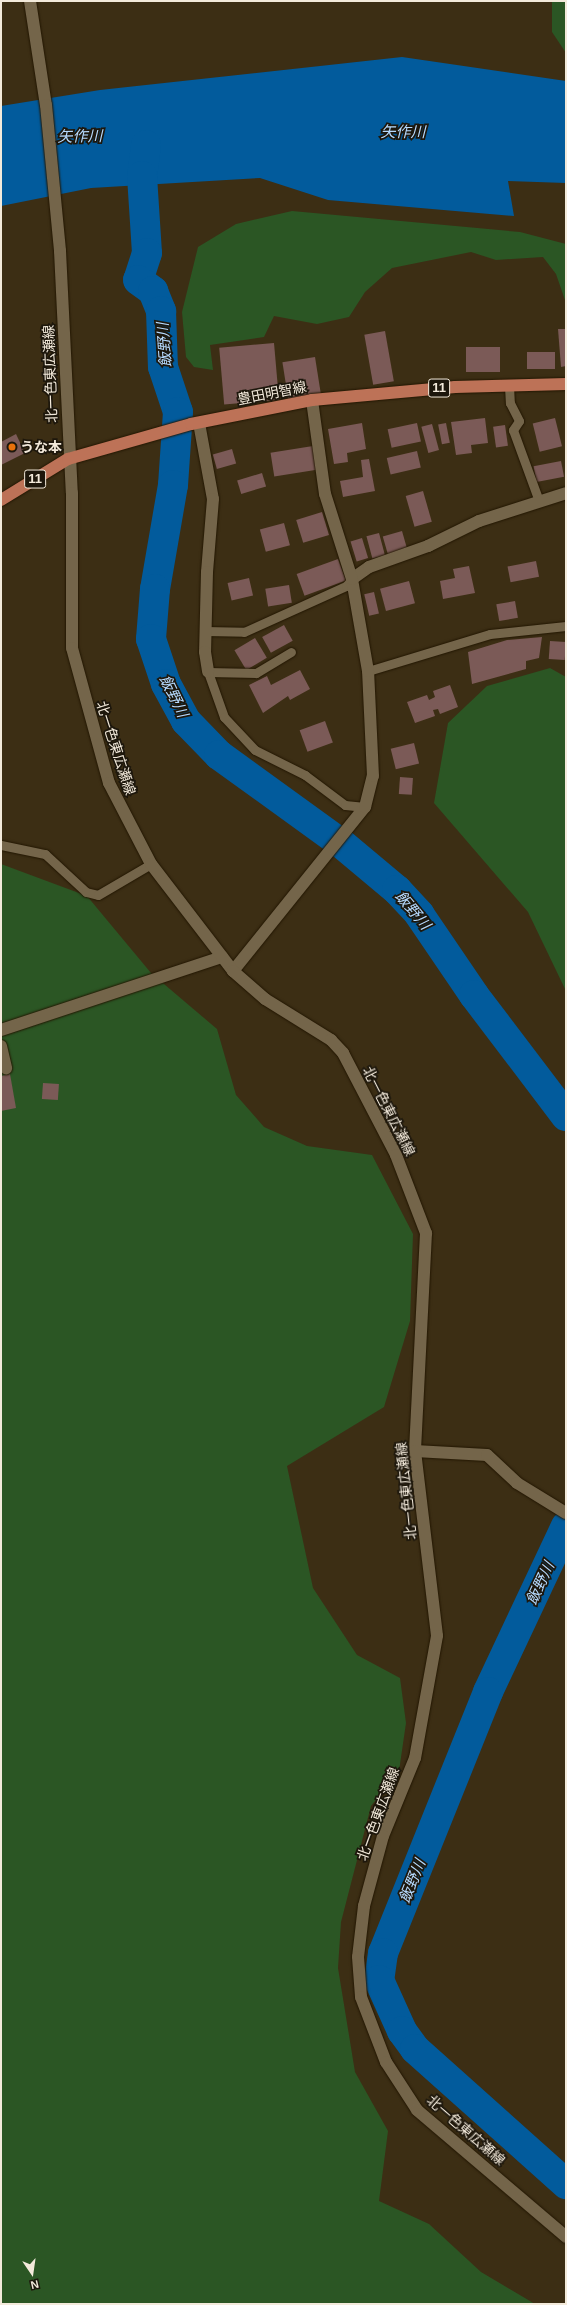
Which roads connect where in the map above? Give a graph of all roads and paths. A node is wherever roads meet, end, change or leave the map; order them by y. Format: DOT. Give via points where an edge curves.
graph roads {
  1 [pos="30,1"];
  2 [pos="566,384"];
  3 [pos="510,386"];
  4 [pos="312,400"];
  5 [pos="195,424"];
  6 [pos="68,459"];
  7 [pos="566,493"];
  8 [pos="1,500"];
  9 [pos="539,500"];
  10 [pos="352,579"];
  11 [pos="566,626"];
  12 [pos="205,631"];
  13 [pos="291,652"];
  14 [pos="368,671"];
  15 [pos="208,672"];
  16 [pos="365,807"];
  17 [pos="1,845"];
  18 [pos="151,864"];
  19 [pos="222,957"];
  20 [pos="232,971"];
  21 [pos="1,1030"];
  22 [pos="1,1046"];
  23 [pos="6,1068"];
  24 [pos="415,1451"];
  25 [pos="566,1513"];
  26 [pos="566,2237"];
  1 -- 6 [label="main road, 北一色東広瀬線" via="37,41 60,251"];
  2 -- 3 [label="main road, 豊田明智線 / 11"];
  3 -- 4 [label="main road, 豊田明智線 / 11" via="455,387"];
  3 -- 9 [label="lane" via="510,403 519,421 513,430"];
  4 -- 5 [label="main road, 豊田明智線 / 11"];
  4 -- 10 [label="main road" via="325,494"];
  5 -- 6 [label="main road, 豊田明智線 / 11"];
  5 -- 12 [label="main road" via="213,499"];
  6 -- 8 [label="main road, 豊田明智線 / 11"];
  6 -- 18 [label="main road, 北一色東広瀬線" via="72,494 72,648 109,783"];
  7 -- 9 [label="main road"];
  9 -- 10 [label="main road" via="479,521 428,546 369,567"];
  10 -- 12 [label="lane" via="340,589 244,632"];
  10 -- 14 [label="main road"];
  11 -- 14 [label="lane" via="490,634"];
  12 -- 15 [label="main road"];
  13 -- 15 [label="lane" via="256,673"];
  14 -- 16 [label="main road" via="374,764"];
  15 -- 16 [label="lane" via="224,717 246,742 305,775 345,805"];
  16 -- 20 [label="main road" via="320,866"];
  17 -- 18 [label="lane" via="45,854 86,892 98,895"];
  18 -- 19 [label="main road, 北一色東広瀬線"];
  19 -- 20 [label="main road, 北一色東広瀬線"];
  19 -- 21 [label="main road"];
  20 -- 24 [label="main road, 北一色東広瀬線" via="265,999 331,1040 343,1053 370,1102 418,1206 426,1233 427,1263"];
  22 -- 23 [label="main road"];
  24 -- 25 [label="main road" via="487,1455 517,1483"];
  24 -- 26 [label="main road, 北一色東広瀬線" via="437,1636 415,1758 383,1836 364,1906 358,1957 361,1997 386,2062 417,2110"];
}
